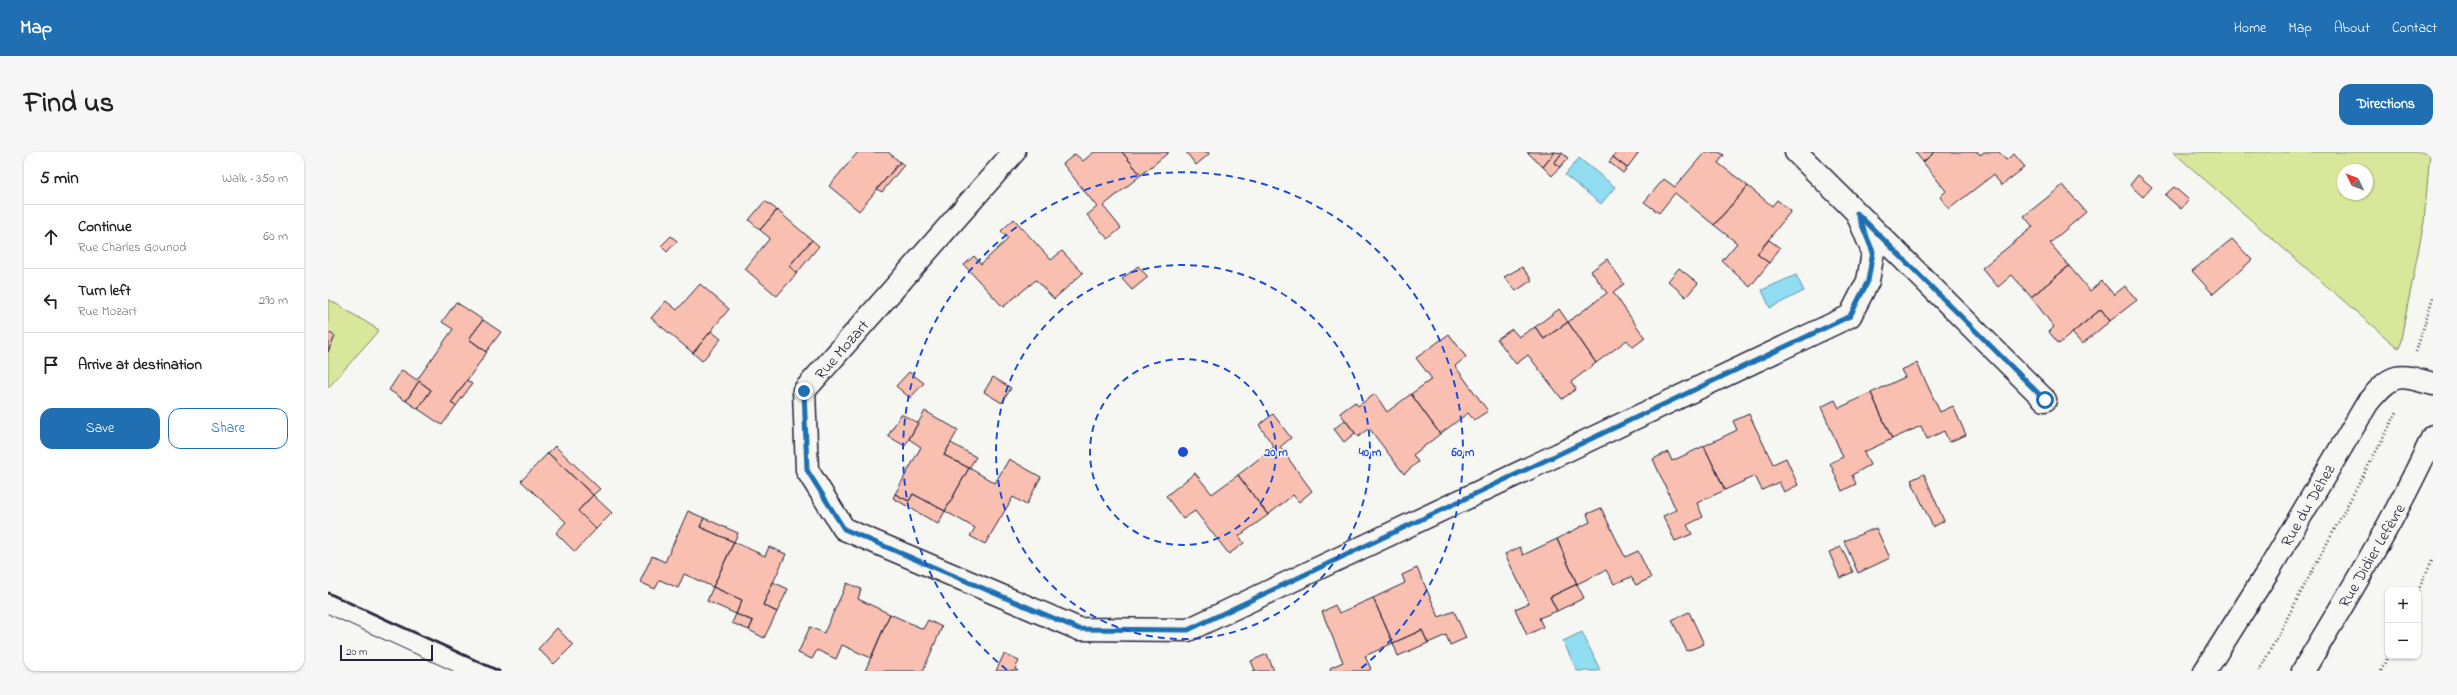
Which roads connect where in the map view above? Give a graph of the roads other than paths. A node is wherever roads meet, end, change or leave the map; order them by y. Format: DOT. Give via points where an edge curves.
graph roads {
  1 [pos="1014,152"];
  2 [pos="1796,152"];
  3 [pos="1857,213"];
  4 [pos="2433,384"];
  5 [pos="2045,400"];
  6 [pos="2433,436"];
  7 [pos="2205,671"];
  8 [pos="2303,671"];
  1 -- 3 [label="street, Rue Mozart" via="804,391 807,470 844,529 1079,629 1188,630 1850,316 1868,281 1873,252"];
  2 -- 3 [label="street"];
  3 -- 5 [label="street"];
  4 -- 7 [label="street, Rue du Déhez" via="2409,376 2386,381 2368,402 2270,568"];
  6 -- 8 [label="street, Rue Didier Lefèvre" via="2381,540"];
}
